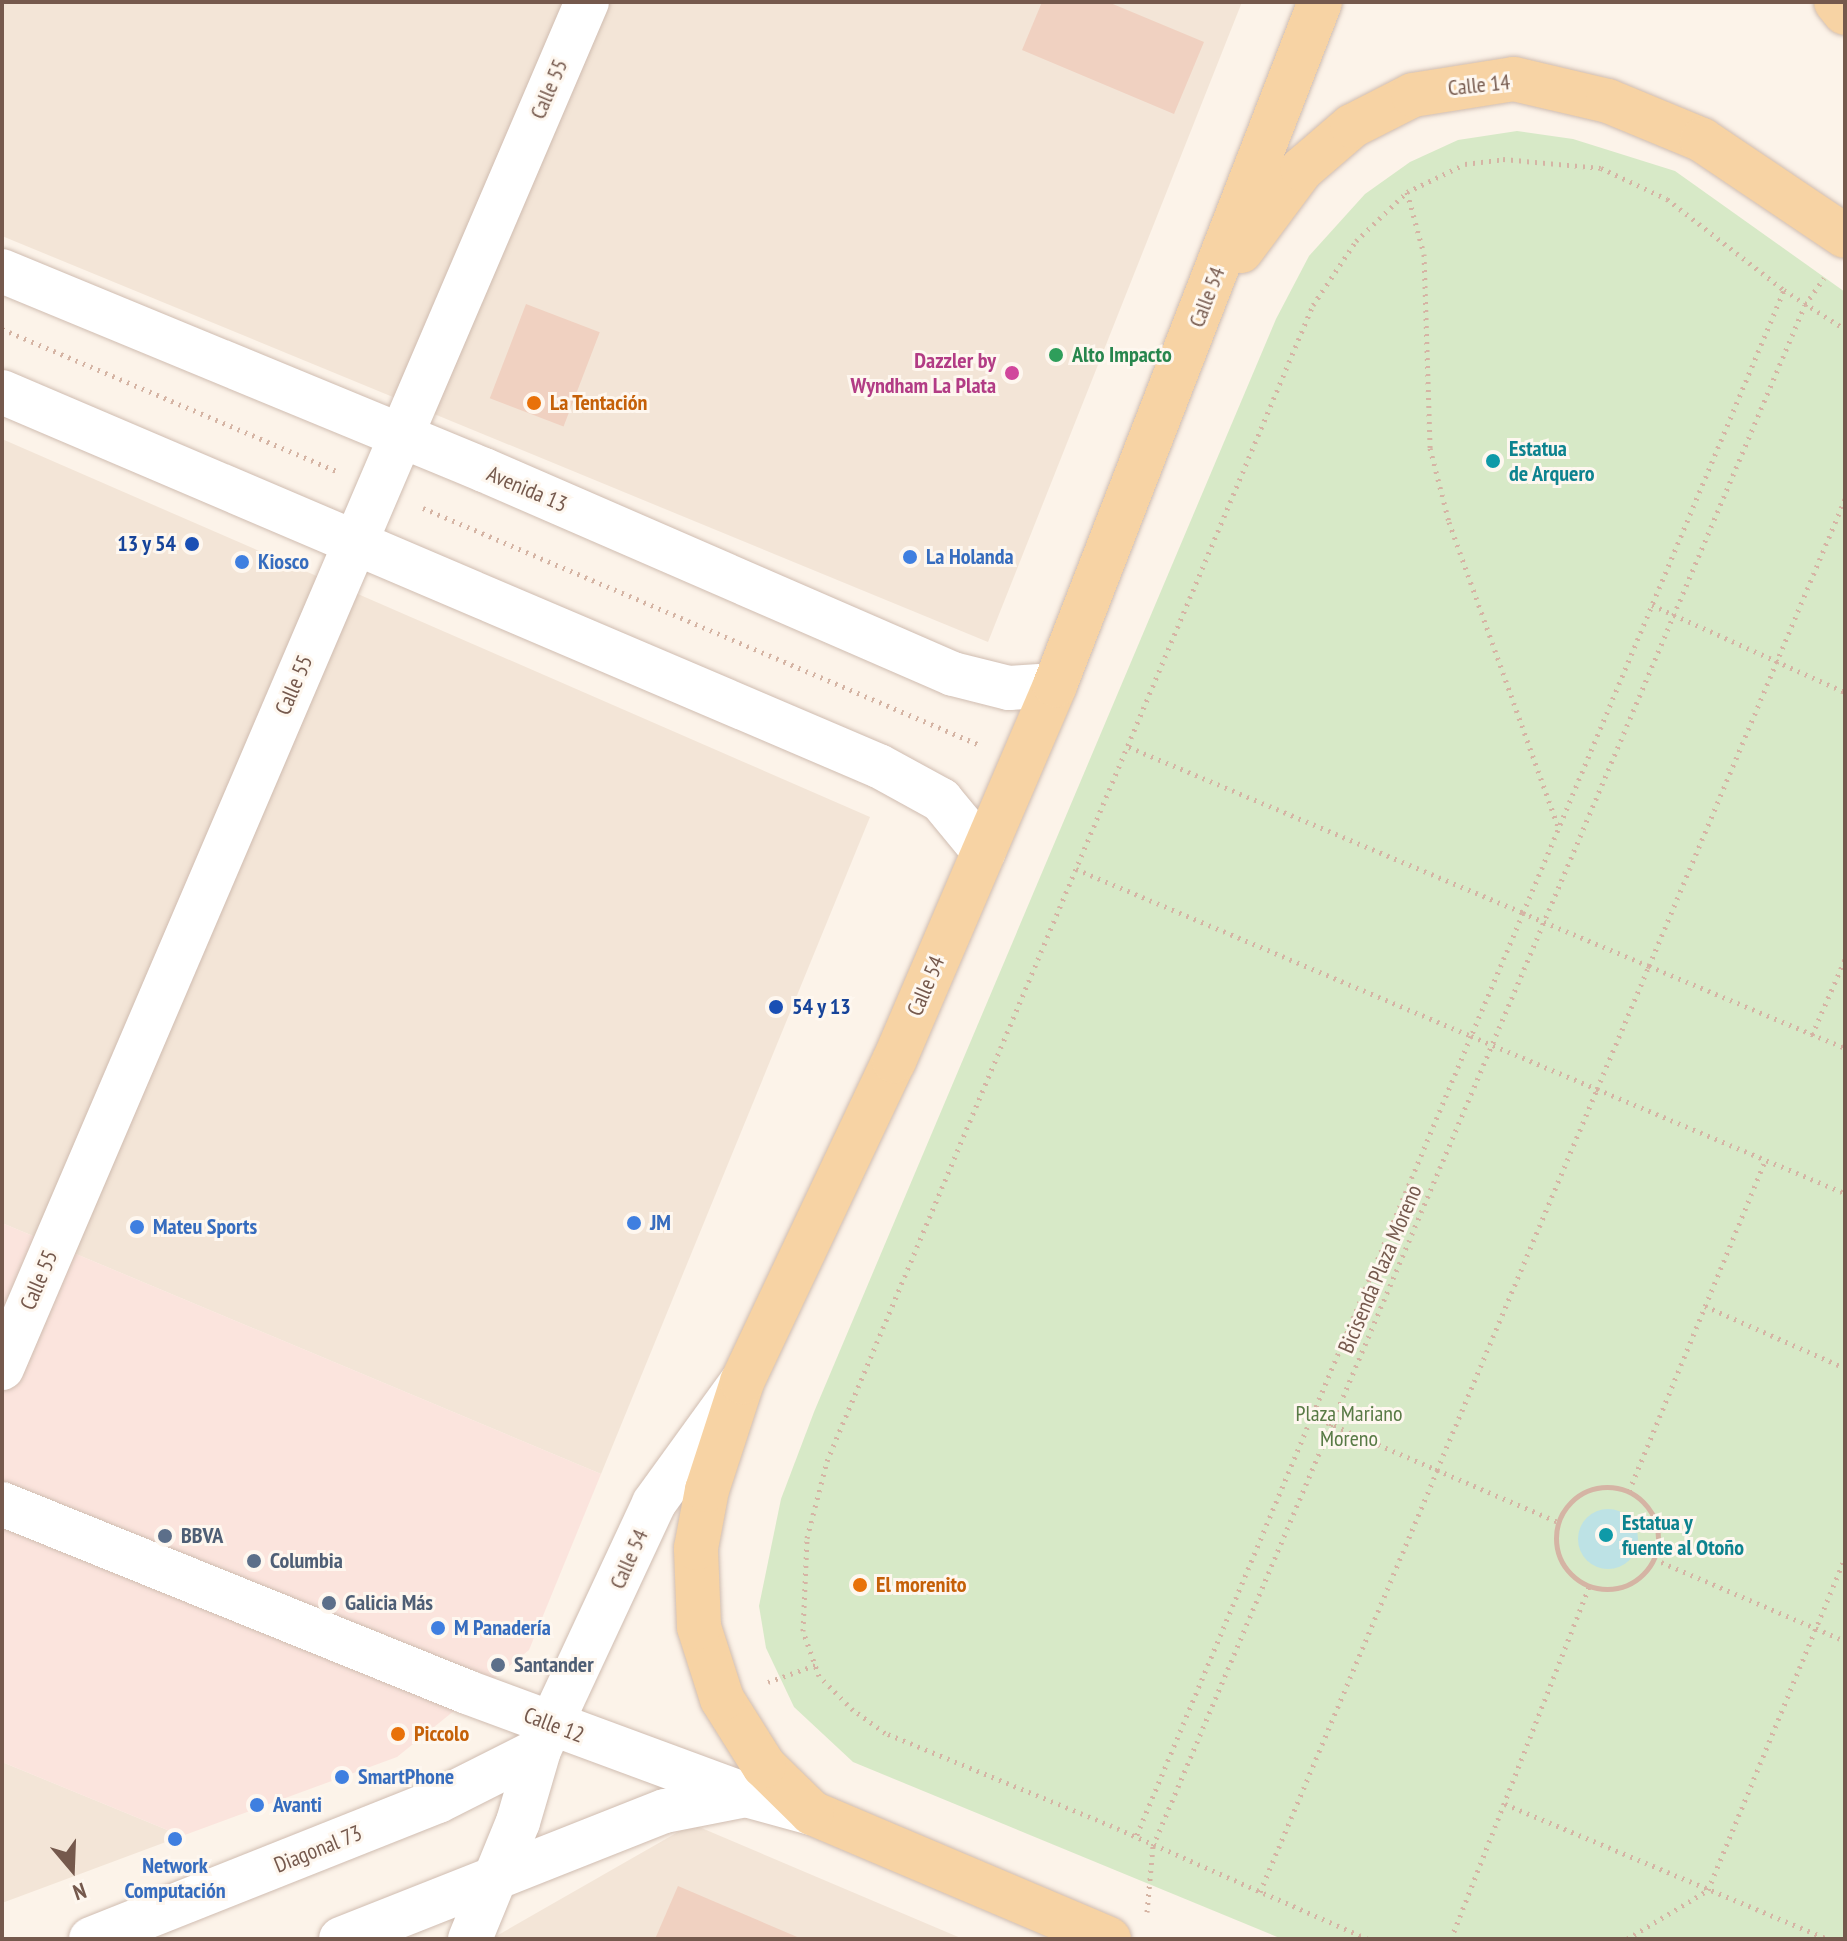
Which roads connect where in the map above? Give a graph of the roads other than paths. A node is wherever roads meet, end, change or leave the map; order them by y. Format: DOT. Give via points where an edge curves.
graph roads {
  1 [pos="587,2"];
  2 [pos="1320,2"];
  3 [pos="1836,2"];
  4 [pos="1845,13"];
  5 [pos="1845,236"];
  6 [pos="2,271"];
  7 [pos="1208,295"];
  8 [pos="2,392"];
  9 [pos="401,436"];
  10 [pos="355,543"];
  11 [pos="1055,685"];
  12 [pos="984,852"];
  13 [pos="2,1368"];
  14 [pos="742,1382"];
  15 [pos="2,1504"];
  16 [pos="547,1738"];
  17 [pos="746,1795"];
  18 [pos="812,1813"];
  19 [pos="495,1875"];
  20 [pos="1125,1933"];
  21 [pos="91,1939"];
  22 [pos="341,1939"];
  23 [pos="470,1939"];
  1 -- 9 [label="main road, Calle 55"];
  2 -- 7 [label="main road, Calle 54"];
  3 -- 4 [label="main road"];
  5 -- 7 [label="main road, Calle 14" via="1702,140 1608,101 1514,79 1413,95 1352,126 1302,169"];
  6 -- 9 [label="main road, Avenida 13"];
  7 -- 11 [label="main road, Calle 54"];
  8 -- 10 [label="main road"];
  9 -- 10 [label="main road, Calle 55"];
  9 -- 11 [label="main road, Avenida 13" via="953,674 1009,688"];
  10 -- 12 [label="main road" via="879,766 941,800"];
  10 -- 13 [label="main road, Calle 55"];
  11 -- 12 [label="main road, Calle 54"];
  12 -- 14 [label="main road, Calle 54" via="894,1061"];
  14 -- 16 [label="main road, Calle 54" via="654,1503"];
  14 -- 18 [label="main road" via="707,1490 696,1548 699,1627 709,1666 736,1727 764,1766"];
  15 -- 16 [label="main road, Calle 12"];
  16 -- 17 [label="main road, Calle 12"];
  16 -- 19 [label="main road, Calle 54"];
  16 -- 21 [label="main road, Diagonal 73" via="438,1801"];
  17 -- 18 [label="main road, Calle 12"];
  17 -- 19 [label="main road" via="665,1811"];
  18 -- 20 [label="main road, Calle 12"];
  19 -- 22 [label="main road"];
  19 -- 23 [label="main road, Calle 54"];
}
